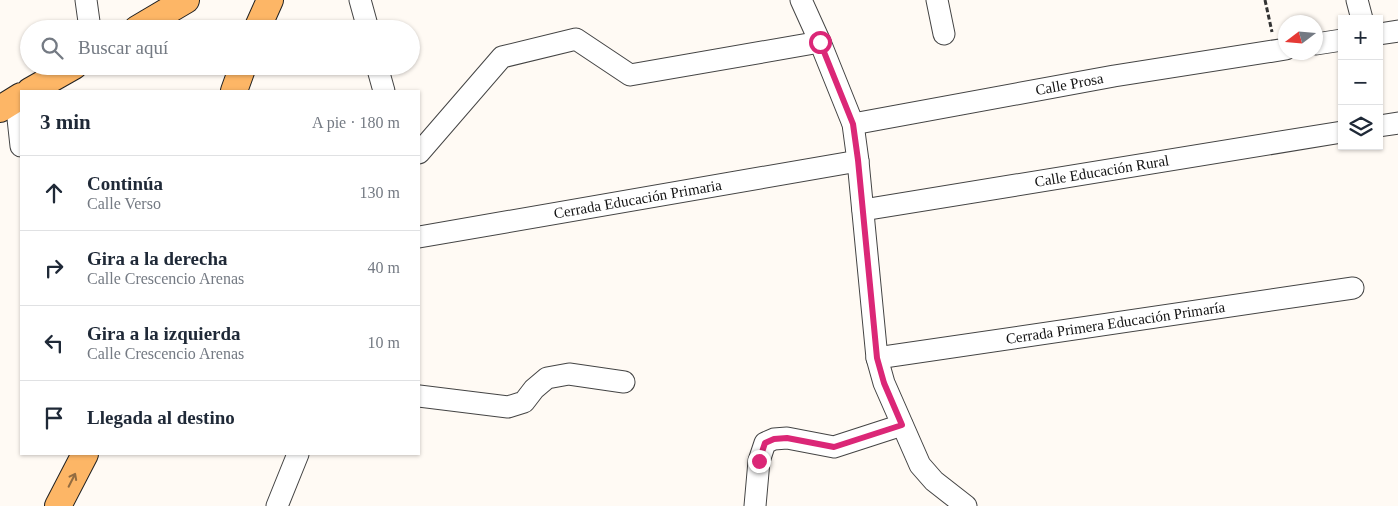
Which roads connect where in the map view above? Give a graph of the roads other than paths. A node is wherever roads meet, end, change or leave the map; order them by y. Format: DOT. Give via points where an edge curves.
graph roads {
  1 [pos="86,0"];
  2 [pos="186,0"];
  3 [pos="270,0"];
  4 [pos="360,0"];
  5 [pos="801,0"];
  6 [pos="937,0"];
  7 [pos="1358,0"];
  8 [pos="1361,15"];
  9 [pos="89,20"];
  10 [pos="152,20"];
  11 [pos="262,20"];
  12 [pos="366,20"];
  13 [pos="1398,31"];
  14 [pos="1383,33"];
  15 [pos="944,34"];
  16 [pos="1338,41"];
  17 [pos="820,42"];
  18 [pos="1323,43"];
  19 [pos="1278,49"];
  20 [pos="58,75"];
  21 [pos="240,75"];
  22 [pos="380,75"];
  23 [pos="33,90"];
  24 [pos="234,90"];
  25 [pos="384,90"];
  26 [pos="17,99"];
  27 [pos="1398,123"];
  28 [pos="853,124"];
  29 [pos="1383,125"];
  30 [pos="1338,133"];
  31 [pos="20,134"];
  32 [pos="420,152"];
  33 [pos="858,160"];
  34 [pos="863,210"];
  35 [pos="420,236"];
  36 [pos="1354,288"];
  37 [pos="877,358"];
  38 [pos="624,382"];
  39 [pos="420,396"];
  40 [pos="902,425"];
  41 [pos="84,455"];
  42 [pos="298,455"];
  43 [pos="58,506"];
  44 [pos="277,506"];
  45 [pos="755,506"];
  46 [pos="966,506"];
  1 -- 9 [label="street"];
  2 -- 10 [label="main road"];
  3 -- 11 [label="main road"];
  4 -- 12 [label="street"];
  5 -- 17 [label="street"];
  6 -- 15 [label="street"];
  7 -- 8 [label="street"];
  13 -- 14 [label="street"];
  16 -- 18 [label="street"];
  17 -- 28 [label="street"];
  17 -- 32 [label="street" via="630,75 576,39 502,57"];
  19 -- 28 [label="street, Calle Prosa"];
  20 -- 23 [label="main road"];
  21 -- 24 [label="main road"];
  22 -- 25 [label="street"];
  26 -- 31 [label="street"];
  27 -- 29 [label="street"];
  28 -- 33 [label="street"];
  30 -- 34 [label="street, Calle Educación Rural"];
  33 -- 34 [label="street"];
  33 -- 35 [label="street, Cerrada Educación Primaria"];
  34 -- 37 [label="street"];
  36 -- 37 [label="street, Cerrada Primera Educación Primaría"];
  37 -- 40 [label="street"];
  38 -- 39 [label="street" via="568,374 547,378 524,402 508,407"];
  40 -- 45 [label="street" via="834,447 787,438 765,443 759,461"];
  40 -- 46 [label="street" via="920,465 934,481"];
  43 -- 41 [label="main road, one-way"];
  42 -- 44 [label="street"];
}
